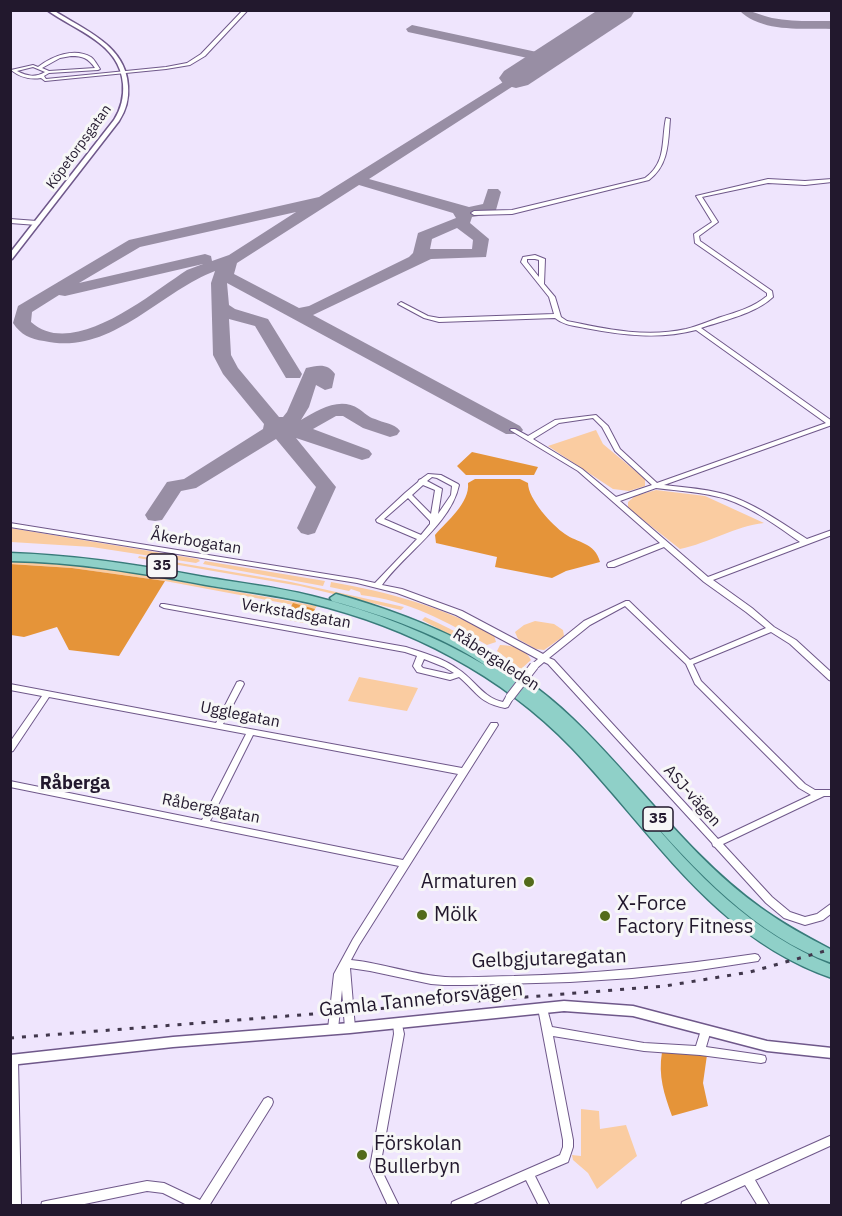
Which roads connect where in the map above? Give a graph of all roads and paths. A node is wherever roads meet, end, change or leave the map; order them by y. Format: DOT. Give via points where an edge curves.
graph roads {
  1 [pos="49,10"];
  2 [pos="246,10"];
  3 [pos="40,67"];
  4 [pos="124,71"];
  5 [pos="48,72"];
  6 [pos="44,78"];
  7 [pos="668,119"];
  8 [pos="831,180"];
  9 [pos="474,213"];
  10 [pos="10,220"];
  11 [pos="37,223"];
  12 [pos="10,258"];
  13 [pos="542,283"];
  14 [pos="401,304"];
  15 [pos="556,316"];
  16 [pos="696,327"];
  17 [pos="831,423"];
  18 [pos="513,430"];
  19 [pos="528,439"];
  20 [pos="421,482"];
  21 [pos="657,486"];
  22 [pos="407,494"];
  23 [pos="615,500"];
  24 [pos="433,523"];
  25 [pos="10,525"];
  26 [pos="831,532"];
  27 [pos="422,538"];
  28 [pos="806,542"];
  29 [pos="664,544"];
  30 [pos="10,551"];
  31 [pos="10,557"];
  32 [pos="611,565"];
  33 [pos="707,580"];
  34 [pos="377,585"];
  35 [pos="164,606"];
  36 [pos="771,629"];
  37 [pos="422,655"];
  38 [pos="544,658"];
  39 [pos="689,663"];
  40 [pos="460,674"];
  41 [pos="831,678"];
  42 [pos="240,684"];
  43 [pos="10,687"];
  44 [pos="47,694"];
  45 [pos="495,725"];
  46 [pos="218,726"];
  47 [pos="251,732"];
  48 [pos="10,749"];
  49 [pos="465,772"];
  50 [pos="10,784"];
  51 [pos="831,793"];
  52 [pos="820,795"];
  53 [pos="204,823"];
  54 [pos="716,844"];
  55 [pos="406,864"];
  56 [pos="831,907"];
  57 [pos="831,957"];
  58 [pos="755,958"];
  59 [pos="345,964"];
  60 [pos="831,972"];
  61 [pos="543,1008"];
  62 [pos="398,1023"];
  63 [pos="350,1028"];
  64 [pos="333,1029"];
  65 [pos="706,1030"];
  66 [pos="547,1031"];
  67 [pos="700,1051"];
  68 [pos="831,1053"];
  69 [pos="761,1059"];
  70 [pos="12,1060"];
  71 [pos="268,1102"];
  72 [pos="831,1140"];
  73 [pos="529,1174"];
  74 [pos="747,1178"];
  75 [pos="16,1206"];
  76 [pos="46,1206"];
  77 [pos="202,1206"];
  78 [pos="394,1206"];
  79 [pos="456,1206"];
  80 [pos="545,1206"];
  81 [pos="686,1206"];
  82 [pos="765,1206"];
  1 -- 4 [label="street" via="103,43"];
  2 -- 4 [label="street" via="193,62 171,68"];
  3 -- 5 [label="street"];
  3 -- 5 [label="street" via="68,54 91,59 98,69"];
  3 -- 6 [label="street" via="14,70 23,77"];
  4 -- 6 [label="street"];
  4 -- 11 [label="street, Köpetorpsgatan" via="126,90 117,119"];
  5 -- 6 [label="street"];
  7 -- 9 [label="street" via="662,165 647,178 512,212"];
  8 -- 16 [label="street" via="768,181 699,196 715,222 696,235 697,242 765,286 771,295 763,303"];
  10 -- 11 [label="street"];
  11 -- 12 [label="street, Köpetorpsgatan"];
  13 -- 13 [label="street" via="524,262 525,258 542,259"];
  13 -- 15 [label="street" via="555,303"];
  14 -- 15 [label="street" via="439,320"];
  15 -- 16 [label="street" via="565,322 635,335"];
  16 -- 17 [label="street"];
  17 -- 21 [label="street"];
  18 -- 19 [label="street"];
  19 -- 21 [label="street" via="557,421 594,417 605,426 617,450"];
  19 -- 23 [label="street" via="580,470"];
  20 -- 22 [label="street"];
  20 -- 24 [label="street" via="439,489"];
  20 -- 24 [label="street" via="434,474 456,485 454,496"];
  21 -- 23 [label="street"];
  21 -- 28 [label="street" via="730,498"];
  22 -- 24 [label="street"];
  22 -- 27 [label="street" via="379,520"];
  23 -- 29 [label="street"];
  24 -- 27 [label="street"];
  25 -- 34 [label="street, Åkerbogatan"];
  26 -- 28 [label="street"];
  27 -- 34 [label="street"];
  28 -- 33 [label="street"];
  29 -- 32 [label="street"];
  29 -- 33 [label="street"];
  30 -- 57 [label="main road, Råbergaleden / 35" via="107,557 313,592 375,609 445,637 485,659 552,707 702,868 749,910 786,935"];
  31 -- 60 [label="main road, Råbergaleden / 35" via="103,564 309,599 370,616 438,643 502,681 555,723 691,874 739,919 778,946"];
  33 -- 36 [label="street"];
  34 -- 38 [label="street, Åkerbogatan" via="459,613"];
  35 -- 37 [label="street, Verkstadsgatan" via="377,643"];
  36 -- 39 [label="street"];
  36 -- 41 [label="street" via="793,642"];
  37 -- 40 [label="street, Verkstadsgatan"];
  37 -- 40 [label="street" via="417,666 420,670 450,677"];
  38 -- 39 [label="street" via="587,623 626,603"];
  38 -- 40 [label="street, Verkstadsgatan, bridge" via="505,705 486,700"];
  38 -- 54 [label="street, ASJ-vägen" via="558,668"];
  39 -- 52 [label="street" via="698,682 802,786"];
  42 -- 46 [label="street"];
  43 -- 44 [label="street, Ugglegatan"];
  44 -- 46 [label="street, Ugglegatan"];
  44 -- 48 [label="street"];
  45 -- 49 [label="street"];
  46 -- 47 [label="street, Ugglegatan"];
  47 -- 49 [label="street, Ugglegatan"];
  47 -- 53 [label="street"];
  49 -- 55 [label="street"];
  50 -- 53 [label="street, Råbergagatan"];
  51 -- 52 [label="street"];
  52 -- 54 [label="street"];
  53 -- 55 [label="street, Råbergagatan"];
  54 -- 56 [label="street, ASJ-vägen" via="759,892 787,915 813,920"];
  55 -- 59 [label="street"];
  58 -- 59 [label="street, Gelbgjutaregatan" via="683,969 546,980 444,981 382,967"];
  59 -- 63 [label="street"];
  59 -- 64 [label="street" via="336,984"];
  61 -- 62 [label="street, Gamla Tanneforsvägen"];
  61 -- 65 [label="street, Gamla Tanneforsvägen" via="621,1009"];
  61 -- 66 [label="street"];
  62 -- 63 [label="street, Gamla Tanneforsvägen"];
  62 -- 78 [label="street" via="375,1167"];
  63 -- 64 [label="street, Gamla Tanneforsvägen"];
  64 -- 70 [label="street, Gamla Tanneforsvägen"];
  65 -- 67 [label="street"];
  65 -- 68 [label="street, Gamla Tanneforsvägen" via="767,1046"];
  66 -- 67 [label="street" via="644,1047"];
  66 -- 73 [label="street" via="568,1147 564,1158"];
  67 -- 69 [label="street"];
  70 -- 75 [label="street"];
  71 -- 77 [label="street"];
  72 -- 74 [label="street"];
  73 -- 79 [label="street"];
  73 -- 80 [label="street"];
  74 -- 81 [label="street"];
  74 -- 82 [label="street"];
  76 -- 77 [label="street" via="147,1186 164,1188"];
}
